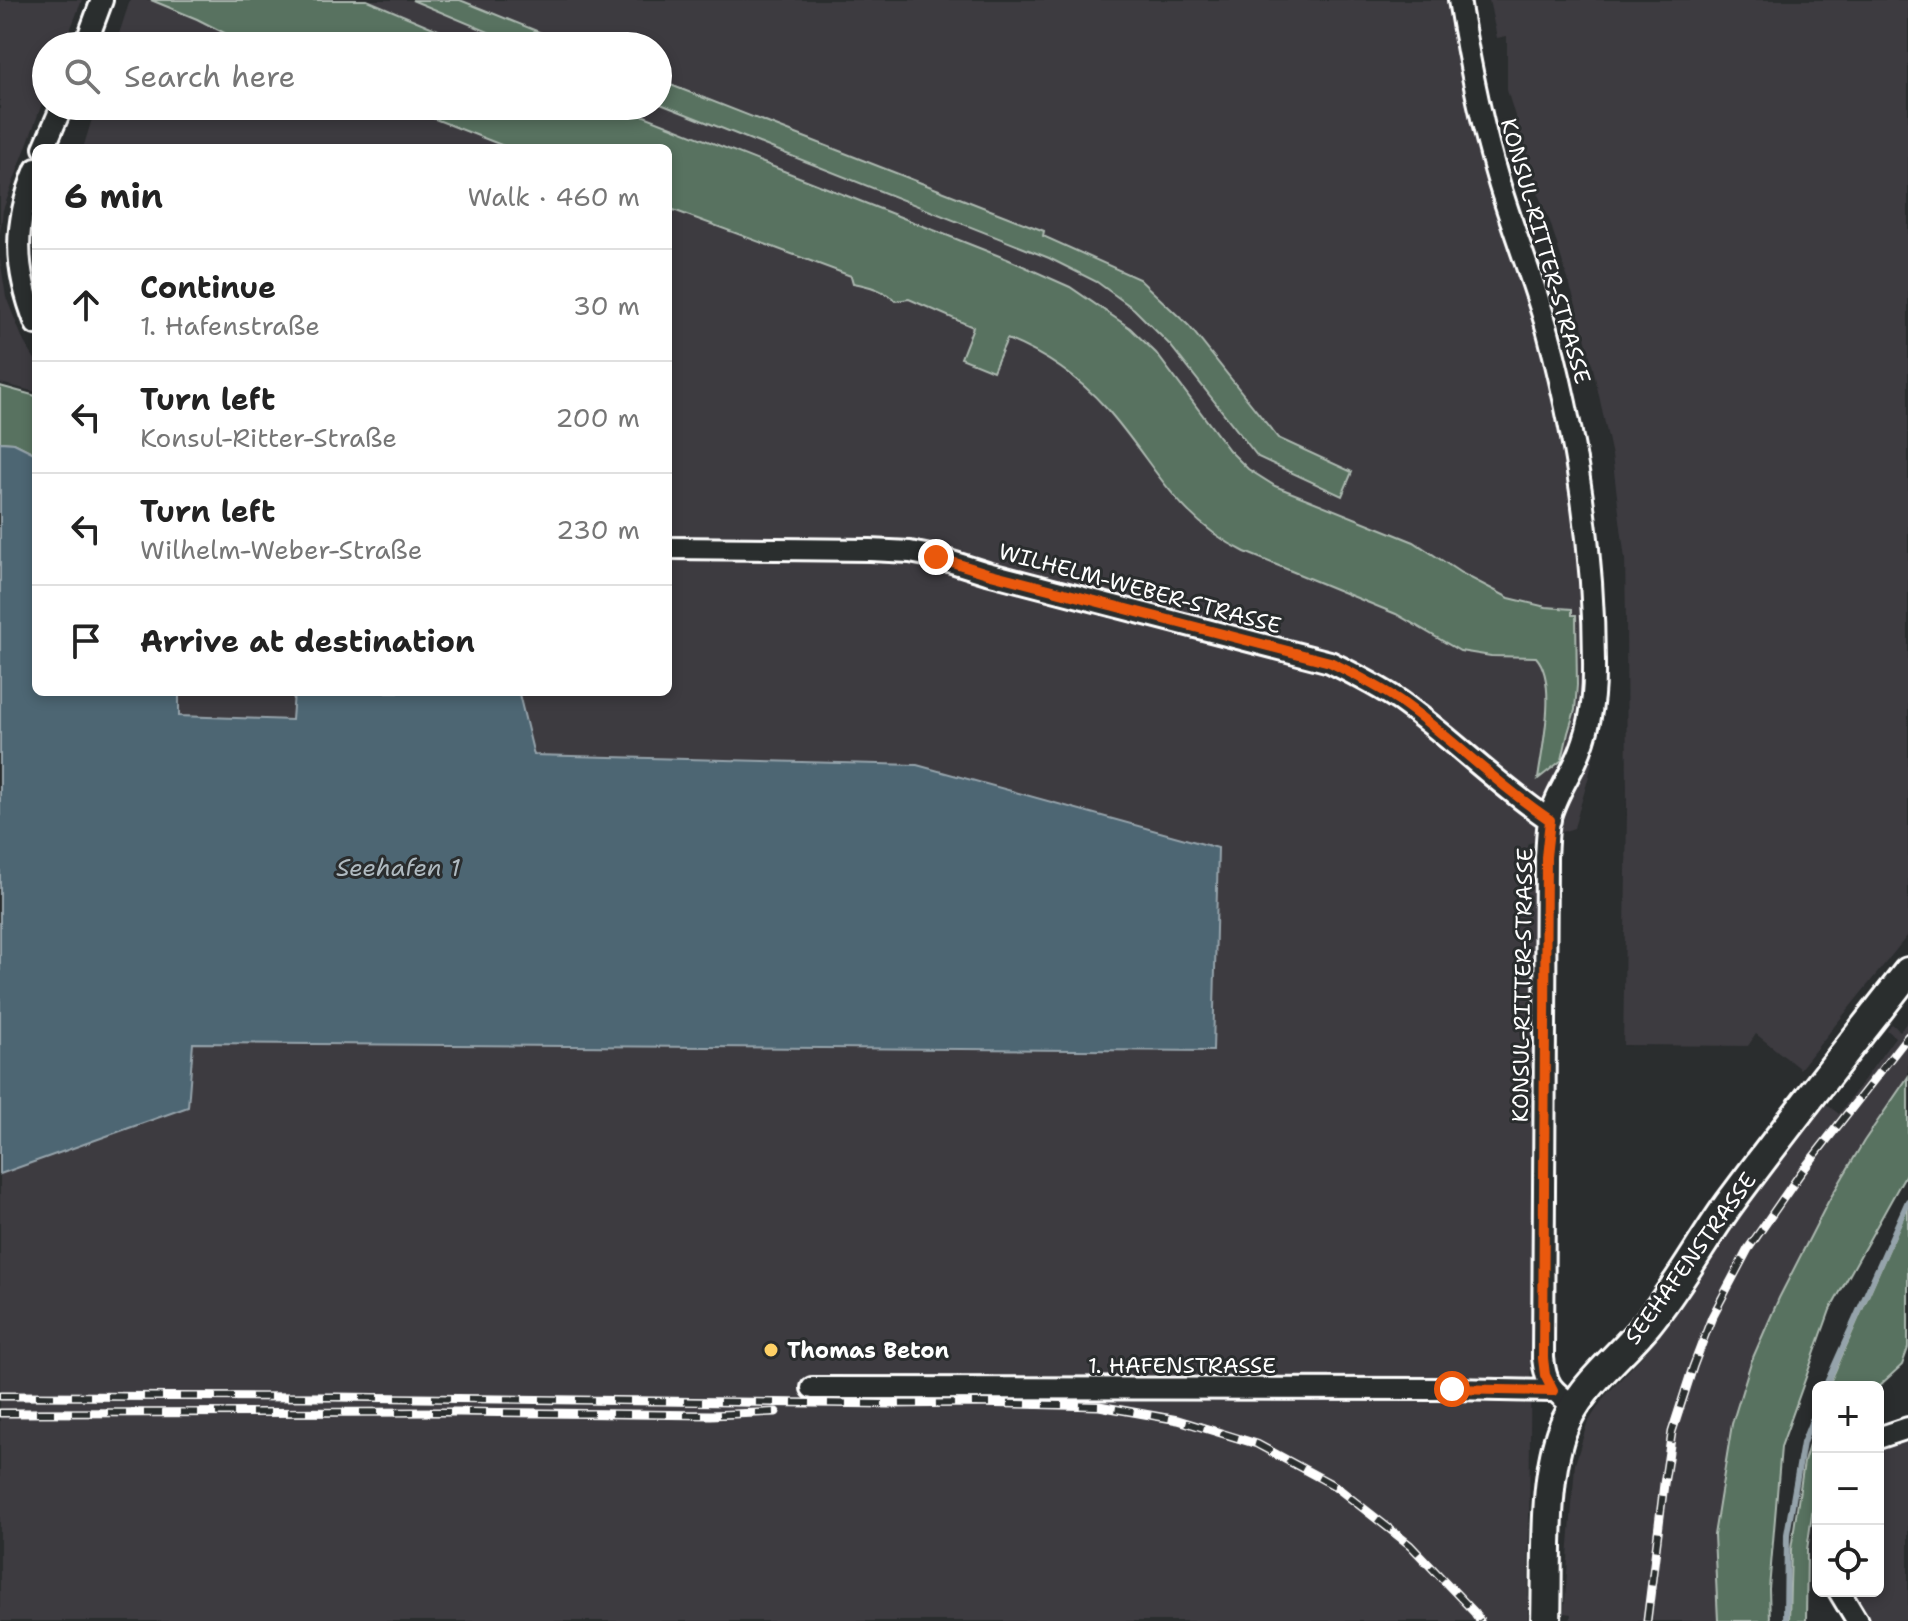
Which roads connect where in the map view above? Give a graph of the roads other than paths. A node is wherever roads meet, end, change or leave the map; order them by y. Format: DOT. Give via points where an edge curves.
graph roads {
  1 [pos="102,0"];
  2 [pos="1459,0"];
  3 [pos="90,32"];
  4 [pos="56,120"];
  5 [pos="46,144"];
  6 [pos="32,181"];
  7 [pos="32,311"];
  8 [pos="672,548"];
  9 [pos="1550,820"];
  10 [pos="1908,972"];
  11 [pos="812,1388"];
  12 [pos="1563,1398"];
  13 [pos="1908,1428"];
  14 [pos="1884,1436"];
  15 [pos="1843,1597"];
  16 [pos="1546,1621"];
  17 [pos="1857,1621"];
  1 -- 3 [label="street"];
  2 -- 9 [label="street, KONSUL-RITTER-STRASSE" via="1495,168 1562,391 1589,562 1592,710"];
  4 -- 5 [label="street"];
  6 -- 7 [label="street" via="18,241 20,272"];
  8 -- 9 [label="street, WILHELM-WEBER-STRASSE" via="910,552 1330,662 1401,702"];
  9 -- 12 [label="street, KONSUL-RITTER-STRASSE" via="1543,1358 1545,1375"];
  10 -- 12 [label="main road, SEEHAFENSTRASSE" via="1728,1206 1647,1324 1585,1389"];
  11 -- 12 [label="street, 1. HAFENSTRASSE" via="1452,1389"];
  12 -- 16 [label="main road, SEEHAFENSTRASSE" via="1552,1471"];
  13 -- 14 [label="street"];
  15 -- 17 [label="street"];
}
